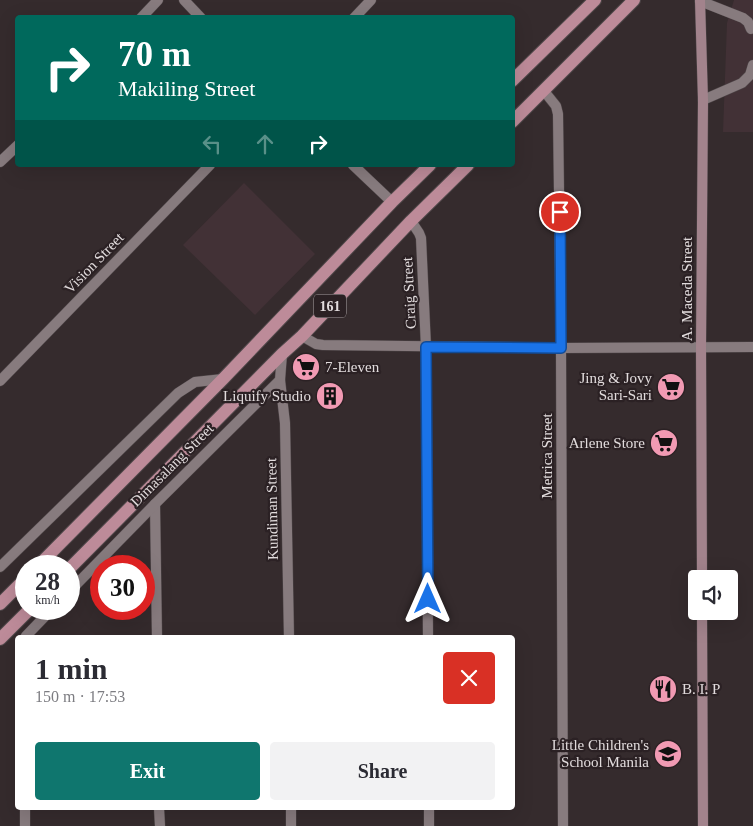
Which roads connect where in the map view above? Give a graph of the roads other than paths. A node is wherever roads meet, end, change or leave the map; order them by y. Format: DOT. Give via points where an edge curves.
graph roads {
  1 [pos="158,0"];
  2 [pos="184,0"];
  3 [pos="371,0"];
  4 [pos="595,0"];
  5 [pos="634,0"];
  6 [pos="700,0"];
  7 [pos="144,15"];
  8 [pos="198,15"];
  9 [pos="357,15"];
  10 [pos="751,29"];
  11 [pos="753,65"];
  12 [pos="515,78"];
  13 [pos="544,91"];
  14 [pos="703,100"];
  15 [pos="515,119"];
  16 [pos="15,147"];
  17 [pos="0,162"];
  18 [pos="208,167"];
  19 [pos="355,167"];
  20 [pos="428,167"];
  21 [pos="466,167"];
  22 [pos="392,202"];
  23 [pos="411,221"];
  24 [pos="302,336"];
  25 [pos="426,347"];
  26 [pos="701,347"];
  27 [pos="753,347"];
  28 [pos="561,348"];
  29 [pos="282,354"];
  30 [pos="223,379"];
  31 [pos="280,380"];
  32 [pos="0,381"];
  33 [pos="155,504"];
  34 [pos="49,555"];
  35 [pos="80,558"];
  36 [pos="0,567"];
  37 [pos="702,570"];
  38 [pos="80,581"];
  39 [pos="15,589"];
  40 [pos="0,604"];
  41 [pos="19,620"];
  42 [pos="42,620"];
  43 [pos="702,620"];
  44 [pos="28,635"];
  45 [pos="157,635"];
  46 [pos="288,635"];
  47 [pos="428,635"];
  48 [pos="0,639"];
  49 [pos="25,810"];
  50 [pos="159,810"];
  51 [pos="291,810"];
  52 [pos="429,810"];
  53 [pos="25,826"];
  54 [pos="160,826"];
  55 [pos="292,826"];
  56 [pos="429,826"];
  57 [pos="563,826"];
  58 [pos="703,826"];
  1 -- 7 [label="street"];
  2 -- 8 [label="street"];
  3 -- 9 [label="street"];
  4 -- 12 [label="main road"];
  5 -- 13 [label="main road"];
  6 -- 10 [label="street" via="743,18"];
  6 -- 14 [label="main road, A. Maceda Street"];
  11 -- 14 [label="street" via="750,75 742,83"];
  13 -- 15 [label="main road"];
  13 -- 28 [label="street, Metrica Street" via="558,114"];
  14 -- 26 [label="main road, A. Maceda Street"];
  16 -- 17 [label="street"];
  18 -- 32 [label="street, Vision Street"];
  19 -- 22 [label="street"];
  20 -- 22 [label="main road, Dimasalang Street / 161"];
  21 -- 23 [label="main road, Dimasalang Street / 161"];
  22 -- 30 [label="main road, Dimasalang Street / 161"];
  23 -- 24 [label="main road, Dimasalang Street / 161"];
  23 -- 25 [label="street, Craig Street" via="421,238"];
  24 -- 25 [label="street" via="323,345"];
  24 -- 29 [label="main road, Dimasalang Street / 161"];
  25 -- 28 [label="street"];
  25 -- 47 [label="street, Craig Street"];
  26 -- 27 [label="street"];
  26 -- 28 [label="street"];
  26 -- 37 [label="main road, A. Maceda Street"];
  28 -- 57 [label="street, Metrica Street"];
  29 -- 31 [label="street"];
  29 -- 35 [label="main road, Dimasalang Street / 161"];
  30 -- 34 [label="main road, Dimasalang Street / 161"];
  30 -- 36 [label="street" via="195,382 178,393"];
  31 -- 33 [label="street, Dimasalang Street"];
  31 -- 46 [label="street, Kundiman Street" via="285,424"];
  33 -- 38 [label="street, Dimasalang Street"];
  33 -- 45 [label="street"];
  39 -- 40 [label="main road"];
  41 -- 48 [label="main road"];
  42 -- 44 [label="street"];
  43 -- 58 [label="main road"];
  49 -- 53 [label="street"];
  50 -- 54 [label="street"];
  51 -- 55 [label="street"];
  52 -- 56 [label="street"];
}
